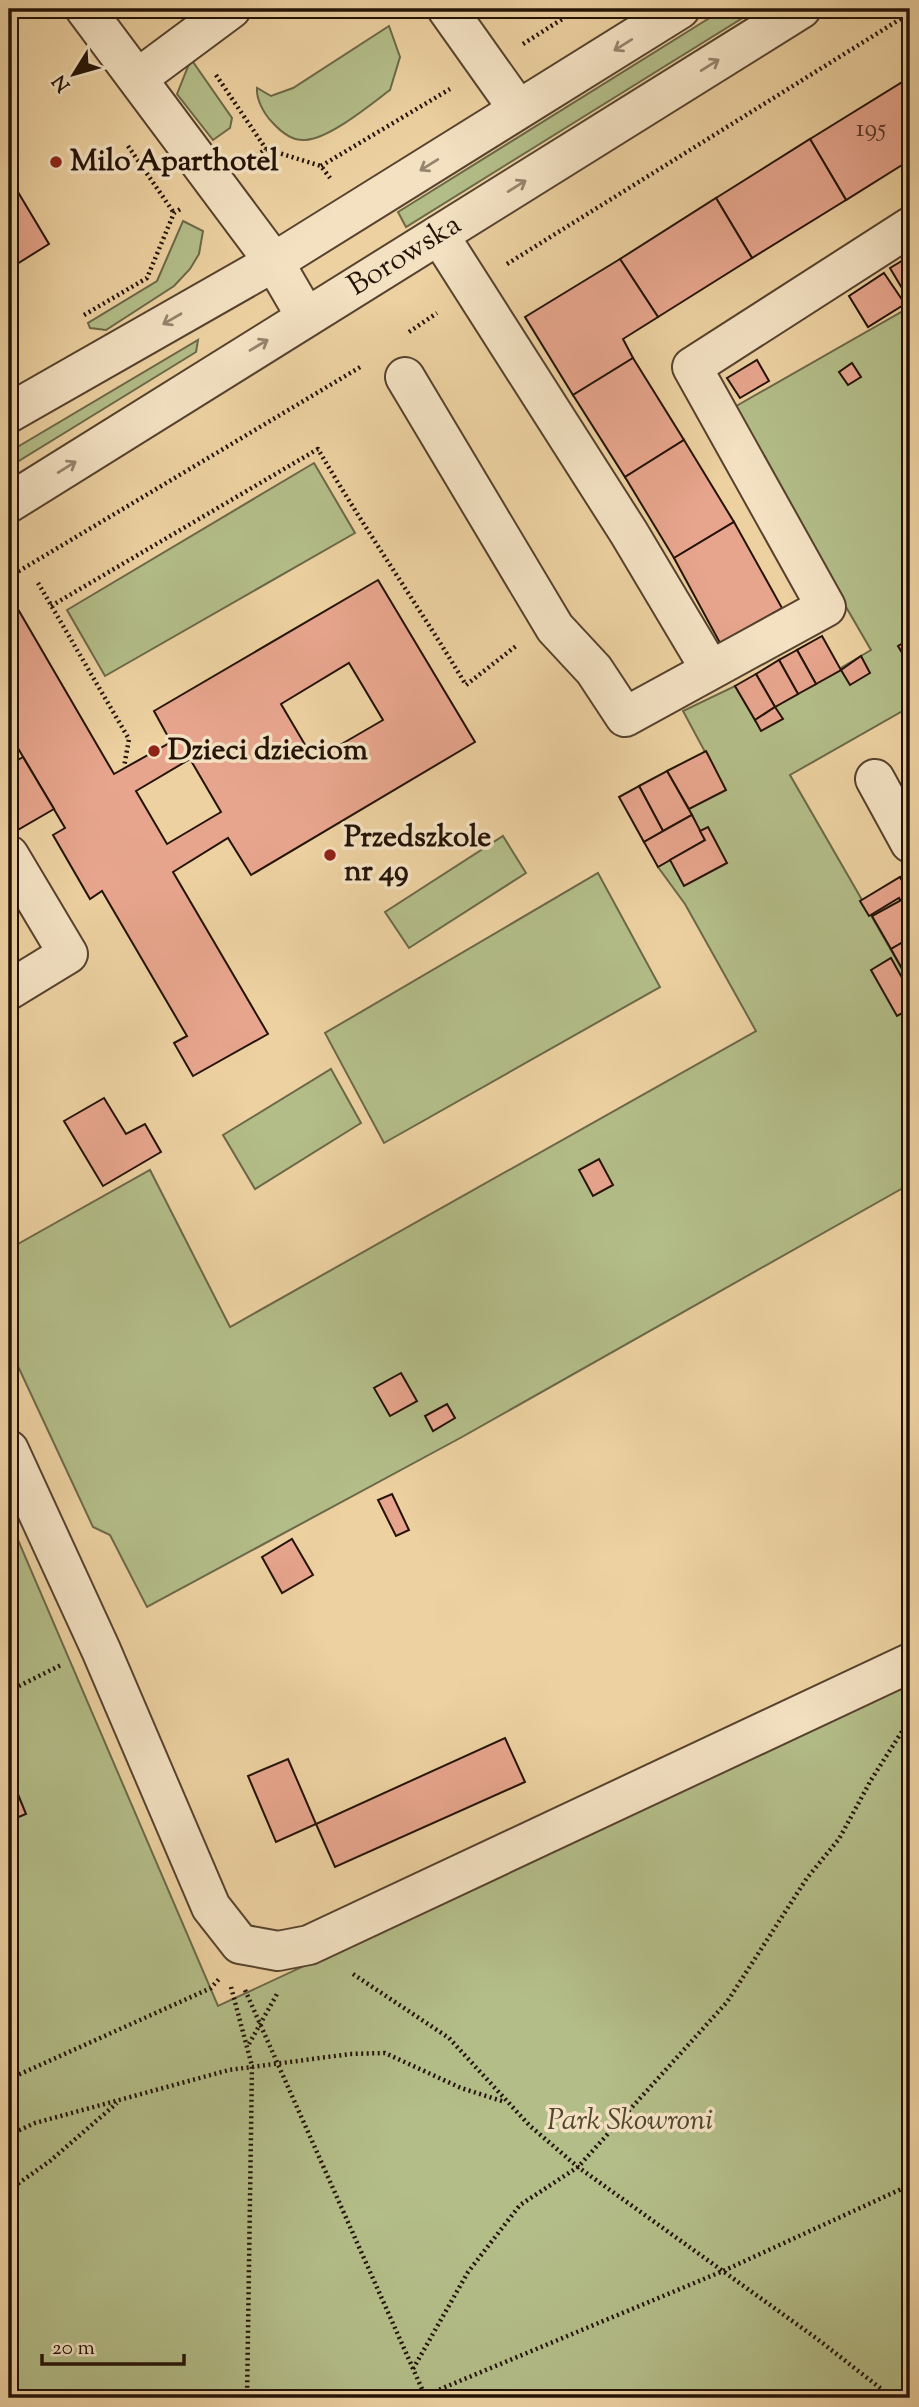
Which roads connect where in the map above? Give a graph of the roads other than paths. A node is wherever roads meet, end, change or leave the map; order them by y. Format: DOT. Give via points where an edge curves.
graph roads {
  1 [pos="85,9"];
  2 [pos="231,9"];
  3 [pos="447,9"];
  4 [pos="680,9"];
  5 [pos="801,9"];
  6 [pos="138,78"];
  7 [pos="518,109"];
  8 [pos="910,227"];
  9 [pos="439,235"];
  10 [pos="274,262"];
  11 [pos="306,317"];
  12 [pos="389,368"];
  13 [pos="9,414"];
  14 [pos="9,503"];
  15 [pos="710,670"];
  16 [pos="875,779"];
  17 [pos="910,843"];
  18 [pos="9,855"];
  19 [pos="9,990"];
  20 [pos="9,1450"];
  21 [pos="910,1663"];
  1 -- 6 [label="street"];
  2 -- 6 [label="street"];
  3 -- 7 [label="street"];
  4 -- 7 [label="street, one-way"];
  9 -- 5 [label="street, Borowska, one-way"];
  6 -- 10 [label="street"];
  7 -- 10 [label="street, one-way"];
  8 -- 15 [label="street" via="692,367 826,607"];
  9 -- 11 [label="street, Borowska"];
  9 -- 15 [label="street" via="629,533"];
  10 -- 11 [label="street"];
  10 -- 13 [label="street, one-way"];
  14 -- 11 [label="street, Borowska, one-way"];
  12 -- 15 [label="street" via="551,622 594,670 625,717"];
  16 -- 17 [label="street"];
  18 -- 19 [label="street" via="68,954"];
  20 -- 21 [label="street" via="211,1907 240,1944 278,1951 309,1945"];
}
